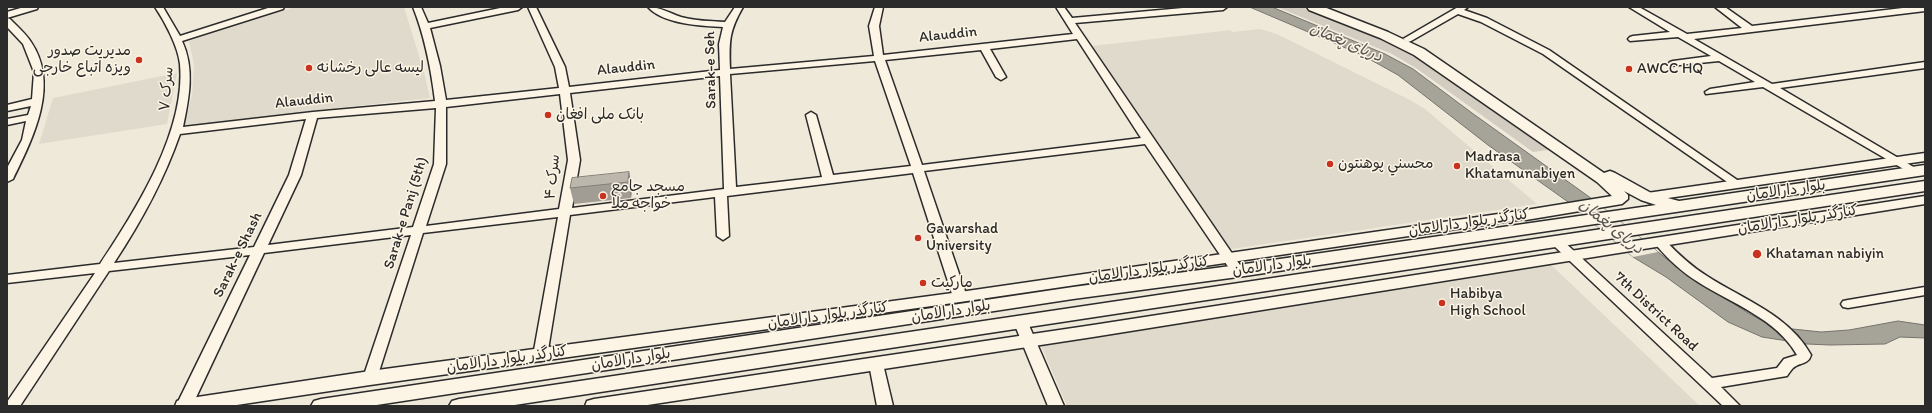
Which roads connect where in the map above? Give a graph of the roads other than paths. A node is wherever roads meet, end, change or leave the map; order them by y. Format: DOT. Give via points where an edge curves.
graph roads {
  1 [pos="34,7"];
  2 [pos="160,7"];
  3 [pos="280,7"];
  4 [pos="417,7"];
  5 [pos="518,7"];
  6 [pos="532,7"];
  7 [pos="652,7"];
  8 [pos="739,7"];
  9 [pos="879,7"];
  10 [pos="1060,7"];
  11 [pos="1223,7"];
  12 [pos="1313,7"];
  13 [pos="1324,7"];
  14 [pos="1633,7"];
  15 [pos="1719,7"];
  16 [pos="1925,8"];
  17 [pos="1461,9"];
  18 [pos="1151,10"];
  19 [pos="7,15"];
  20 [pos="7,21"];
  21 [pos="1070,21"];
  22 [pos="728,25"];
  23 [pos="425,26"];
  24 [pos="1751,30"];
  25 [pos="1080,36"];
  26 [pos="1684,36"];
  27 [pos="1408,39"];
  28 [pos="1633,39"];
  29 [pos="176,40"];
  30 [pos="984,46"];
  31 [pos="879,58"];
  32 [pos="1722,58"];
  33 [pos="1673,64"];
  34 [pos="1925,65"];
  35 [pos="725,72"];
  36 [pos="1001,77"];
  37 [pos="1767,85"];
  38 [pos="565,90"];
  39 [pos="1710,92"];
  40 [pos="37,101"];
  41 [pos="441,104"];
  42 [pos="7,108"];
  43 [pos="313,115"];
  44 [pos="811,115"];
  45 [pos="33,117"];
  46 [pos="7,122"];
  47 [pos="176,130"];
  48 [pos="1148,140"];
  49 [pos="1925,157"];
  50 [pos="1897,161"];
  51 [pos="917,167"];
  52 [pos="1920,171"];
  53 [pos="7,179"];
  54 [pos="828,179"];
  55 [pos="1737,184"];
  56 [pos="1925,186"];
  57 [pos="725,191"];
  58 [pos="1925,200"];
  59 [pos="1647,204"];
  60 [pos="566,211"];
  61 [pos="1718,211"];
  62 [pos="1533,221"];
  63 [pos="418,229"];
  64 [pos="724,236"];
  65 [pos="1457,239"];
  66 [pos="1557,242"];
  67 [pos="1655,243"];
  68 [pos="259,250"];
  69 [pos="1473,255"];
  70 [pos="1572,257"];
  71 [pos="1234,264"];
  72 [pos="105,267"];
  73 [pos="7,279"];
  74 [pos="1070,287"];
  75 [pos="1925,291"];
  76 [pos="960,297"];
  77 [pos="1848,304"];
  78 [pos="1021,323"];
  79 [pos="1029,340"];
  80 [pos="540,356"];
  81 [pos="876,364"];
  82 [pos="370,378"];
  83 [pos="1710,384"];
  84 [pos="12,406"];
  85 [pos="184,406"];
  86 [pos="321,406"];
  87 [pos="459,406"];
  88 [pos="594,406"];
  89 [pos="885,406"];
  90 [pos="1056,406"];
  91 [pos="1732,406"];
  1 -- 19 [label="street"];
  2 -- 29 [label="street, سرک ۷"];
  3 -- 29 [label="street"];
  4 -- 23 [label="street, Sarak-e Panj (5th)"];
  5 -- 23 [label="street"];
  6 -- 38 [label="street, سرک ۴" via="560,67"];
  7 -- 22 [label="street, Sarak-e Seh" via="673,18 692,23"];
  8 -- 22 [label="street"];
  9 -- 31 [label="street" via="874,26"];
  10 -- 21 [label="street"];
  11 -- 18 [label="street"];
  12 -- 62 [label="main road, کنارگذر بلوار دارالامان" via="1419,52 1602,179 1620,195 1619,200 1567,209"];
  13 -- 27 [label="main road"];
  14 -- 26 [label="street"];
  15 -- 24 [label="street"];
  16 -- 24 [label="street"];
  17 -- 27 [label="street"];
  17 -- 55 [label="street" via="1546,52"];
  18 -- 21 [label="street"];
  20 -- 40 [label="street" via="27,43 39,72"];
  21 -- 25 [label="street"];
  22 -- 35 [label="street, Sarak-e Seh" via="724,44"];
  23 -- 41 [label="street, Sarak-e Panj (5th)"];
  24 -- 26 [label="street"];
  25 -- 30 [label="street, Alauddin"];
  25 -- 48 [label="street"];
  26 -- 28 [label="street"];
  26 -- 32 [label="street"];
  27 -- 59 [label="main road" via="1621,183"];
  29 -- 47 [label="street, سرک ۷" via="185,64 183,106"];
  30 -- 31 [label="street, Alauddin"];
  30 -- 36 [label="street"];
  31 -- 35 [label="street, Alauddin"];
  31 -- 51 [label="street"];
  32 -- 33 [label="street"];
  32 -- 37 [label="street"];
  34 -- 37 [label="street"];
  35 -- 38 [label="street, Alauddin"];
  35 -- 57 [label="street, Sarak-e Seh"];
  37 -- 39 [label="street"];
  37 -- 50 [label="street"];
  38 -- 41 [label="street, Alauddin"];
  38 -- 60 [label="street, سرک ۴" via="574,160"];
  40 -- 42 [label="street"];
  40 -- 45 [label="street"];
  41 -- 43 [label="street, Alauddin"];
  41 -- 63 [label="street, Sarak-e Panj (5th)" via="440,164"];
  43 -- 47 [label="street, Alauddin"];
  43 -- 68 [label="street, Sarak-e Shash" via="295,175"];
  44 -- 54 [label="street"];
  45 -- 46 [label="street"];
  45 -- 53 [label="street" via="27,140"];
  47 -- 72 [label="street, سرک ۷" via="153,187"];
  48 -- 51 [label="street"];
  48 -- 71 [label="street"];
  49 -- 50 [label="street"];
  50 -- 52 [label="street"];
  50 -- 55 [label="street"];
  51 -- 54 [label="street"];
  51 -- 76 [label="street"];
  52 -- 61 [label="main road, بلوار دارالامان"];
  54 -- 57 [label="street"];
  55 -- 59 [label="street"];
  56 -- 61 [label="main road, بلوار دارالامان"];
  57 -- 60 [label="street"];
  57 -- 64 [label="street, Sarak-e Seh"];
  58 -- 67 [label="street, کنارگذر بلوار دارالامان"];
  59 -- 61 [label="main road, بلوار دارالامان"];
  59 -- 62 [label="main road, بلوار دارالامان" via="1614,216 1582,221"];
  60 -- 63 [label="street"];
  60 -- 80 [label="street, سرک ۴"];
  61 -- 66 [label="main road, بلوار دارالامان" via="1634,230"];
  62 -- 65 [label="main road, بلوار دارالامان"];
  62 -- 71 [label="street, کنارگذر بلوار دارالامان"];
  63 -- 68 [label="street"];
  63 -- 82 [label="street, Sarak-e Panj (5th)"];
  65 -- 69 [label="main road"];
  65 -- 71 [label="main road, بلوار دارالامان"];
  66 -- 69 [label="main road, بلوار دارالامان"];
  66 -- 70 [label="street, 7th District Road"];
  67 -- 70 [label="street, کنارگذر بلوار دارالامان"];
  67 -- 83 [label="street" via="1700,277 1784,328 1797,342 1804,355 1804,358 1789,363 1782,372"];
  68 -- 72 [label="street"];
  68 -- 85 [label="street, Sarak-e Shash"];
  69 -- 78 [label="main road, بلوار دارالامان"];
  70 -- 79 [label="street"];
  70 -- 83 [label="street, 7th District Road"];
  71 -- 74 [label="main road, بلوار دارالامان"];
  72 -- 73 [label="street"];
  72 -- 84 [label="street, سرک ۷"];
  74 -- 76 [label="street, کنارگذر بلوار دارالامان"];
  74 -- 86 [label="main road, بلوار دارالامان"];
  75 -- 77 [label="street"];
  76 -- 80 [label="street, کنارگذر بلوار دارالامان"];
  78 -- 79 [label="street"];
  78 -- 87 [label="main road, بلوار دارالامان"];
  79 -- 81 [label="street"];
  79 -- 90 [label="street"];
  80 -- 82 [label="street, کنارگذر بلوار دارالامان"];
  81 -- 88 [label="street"];
  81 -- 89 [label="street"];
  82 -- 85 [label="street, کنارگذر بلوار دارالامان"];
  83 -- 91 [label="street, 7th District Road"];
}
